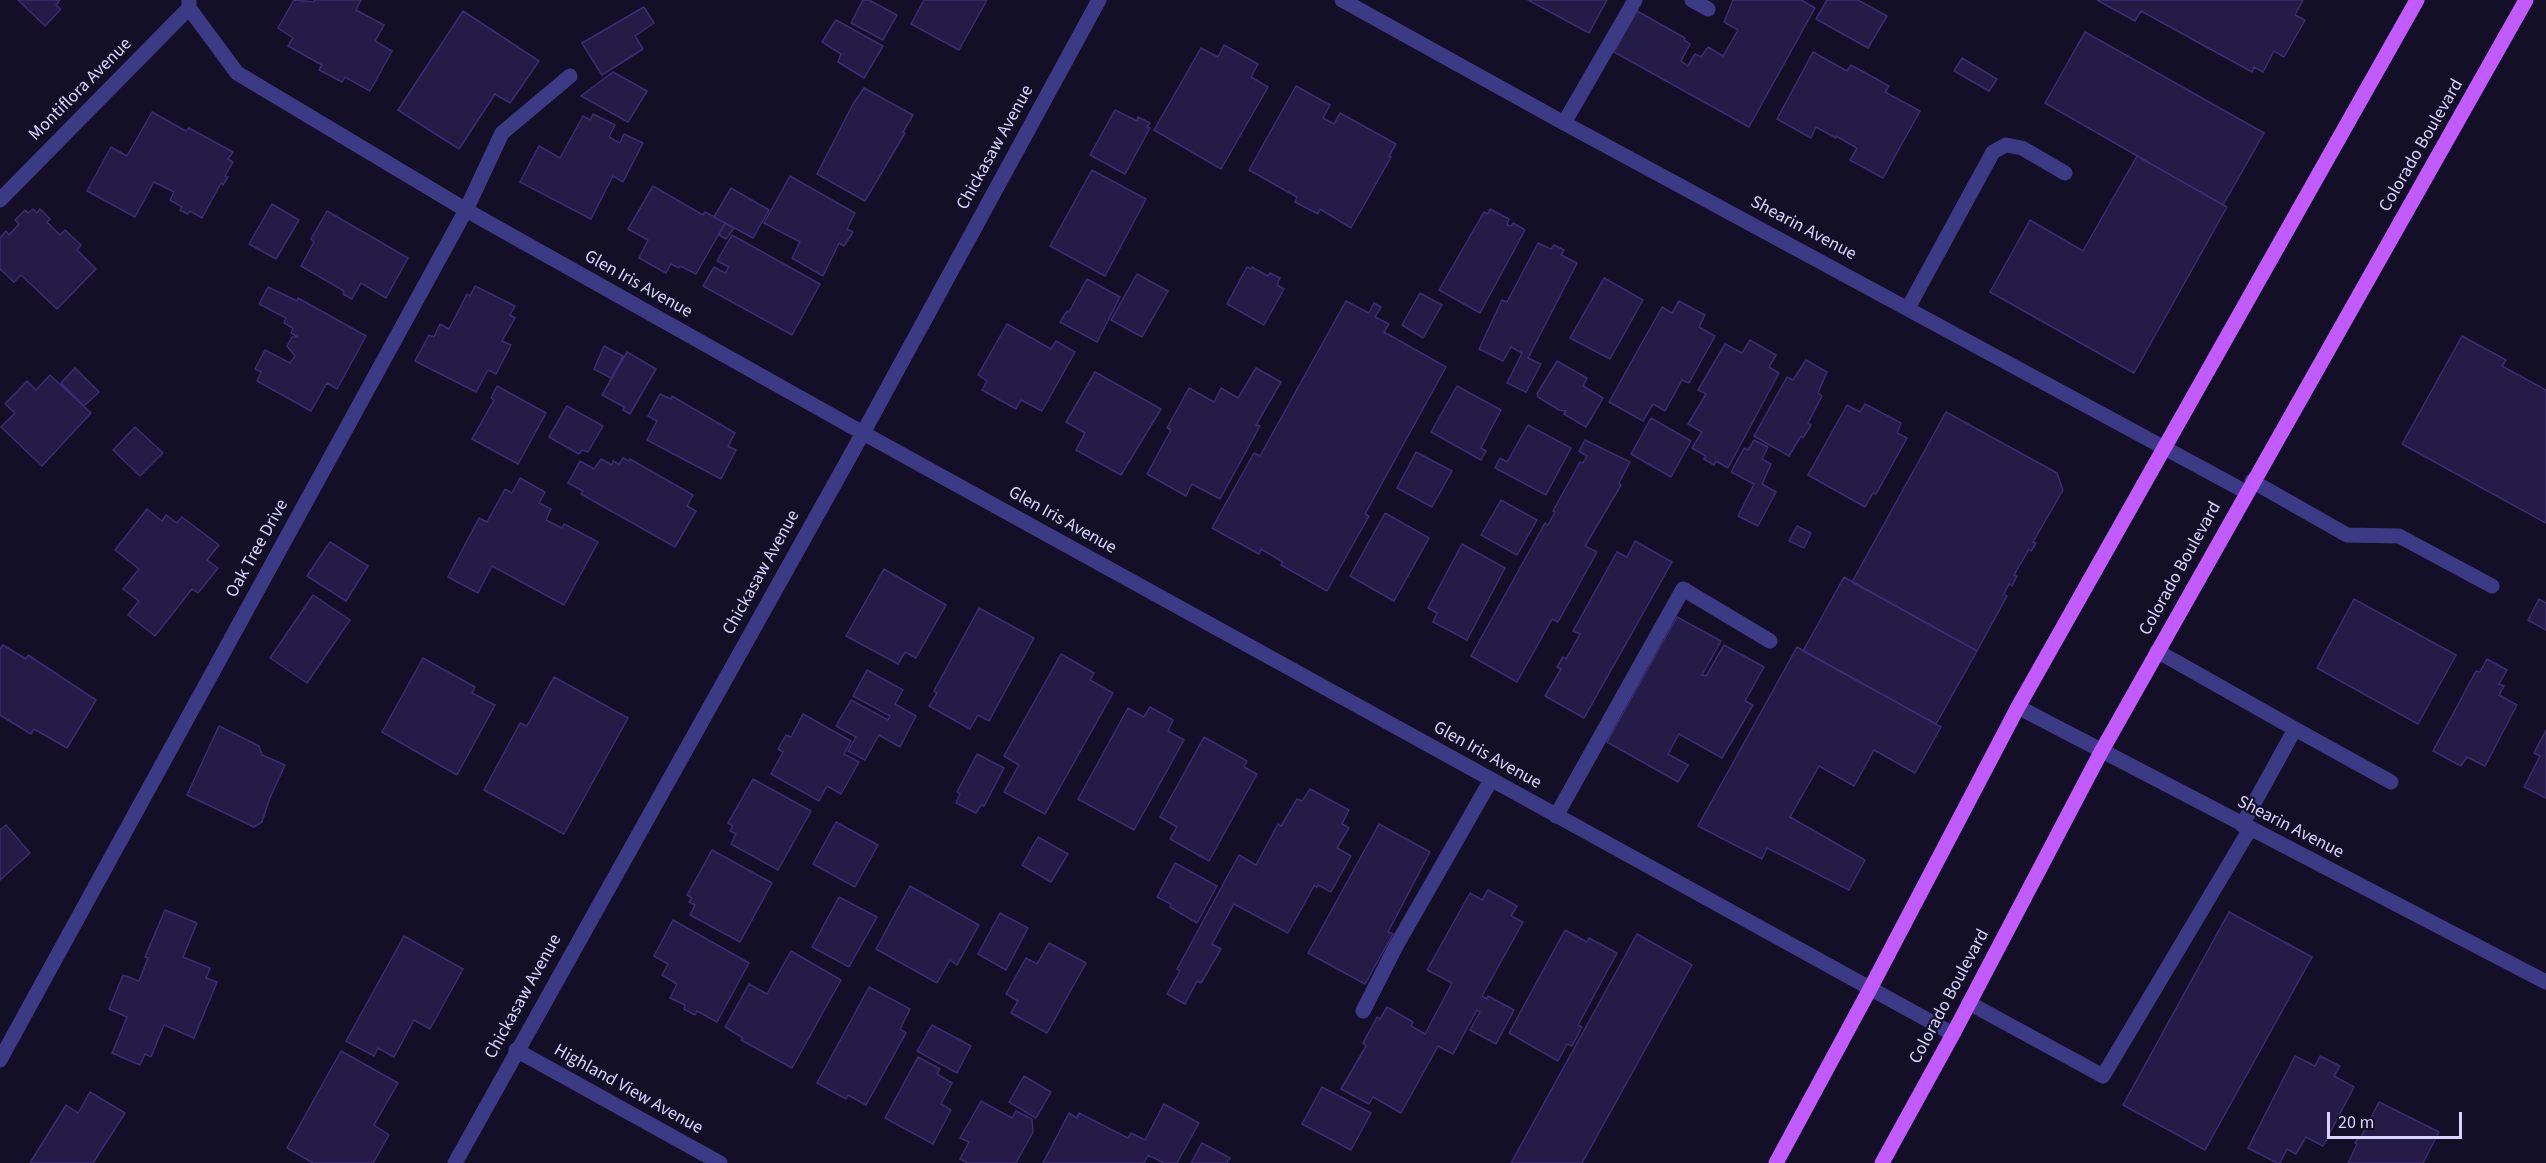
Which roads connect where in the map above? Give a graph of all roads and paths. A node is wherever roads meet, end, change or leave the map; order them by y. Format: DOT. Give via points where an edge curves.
graph roads {
  1 [pos="1099,0"];
  2 [pos="1342,0"];
  3 [pos="1635,0"];
  4 [pos="1692,0"];
  5 [pos="2417,0"];
  6 [pos="2526,0"];
  7 [pos="189,4"];
  8 [pos="1708,9"];
  9 [pos="570,76"];
  10 [pos="1564,123"];
  11 [pos="2065,173"];
  12 [pos="0,200"];
  13 [pos="466,210"];
  14 [pos="1908,308"];
  15 [pos="863,434"];
  16 [pos="2163,447"];
  17 [pos="2249,486"];
  18 [pos="2492,586"];
  19 [pos="1770,641"];
  20 [pos="2157,651"];
  21 [pos="2018,707"];
  22 [pos="2295,729"];
  23 [pos="2101,752"];
  24 [pos="1491,780"];
  25 [pos="2391,782"];
  26 [pos="1556,816"];
  27 [pos="2246,827"];
  28 [pos="2546,982"];
  29 [pos="1870,989"];
  30 [pos="1969,1003"];
  31 [pos="1363,1011"];
  32 [pos="1953,1034"];
  33 [pos="516,1050"];
  34 [pos="0,1060"];
  35 [pos="455,1163"];
  36 [pos="720,1163"];
  37 [pos="1776,1163"];
  38 [pos="1882,1163"];
  1 -- 15 [label="street, Chickasaw Avenue"];
  2 -- 10 [label="street, Shearin Avenue"];
  3 -- 10 [label="street"];
  4 -- 8 [label="street"];
  5 -- 16 [label="main road"];
  6 -- 17 [label="main road, Colorado Boulevard"];
  7 -- 12 [label="street, Montiflora Avenue"];
  7 -- 13 [label="street, Glen Iris Avenue" via="237,74"];
  9 -- 13 [label="street, Oak Tree Drive" via="502,133"];
  10 -- 14 [label="street, Shearin Avenue"];
  11 -- 14 [label="street" via="2022,148 2006,145 1993,152"];
  13 -- 15 [label="street, Glen Iris Avenue"];
  13 -- 34 [label="street, Oak Tree Drive"];
  14 -- 16 [label="street, Shearin Avenue"];
  15 -- 24 [label="street, Glen Iris Avenue"];
  15 -- 33 [label="street, Chickasaw Avenue"];
  16 -- 17 [label="street, Shearin Avenue"];
  16 -- 21 [label="main road"];
  17 -- 18 [label="street, Shearin Avenue" via="2347,535 2399,536"];
  17 -- 20 [label="main road, Colorado Boulevard"];
  19 -- 26 [label="street" via="1683,590"];
  20 -- 22 [label="street"];
  20 -- 23 [label="main road, Colorado Boulevard"];
  21 -- 23 [label="street, Shearin Avenue"];
  21 -- 29 [label="main road"];
  22 -- 25 [label="street"];
  22 -- 27 [label="street"];
  23 -- 27 [label="street, Shearin Avenue"];
  23 -- 30 [label="main road, Colorado Boulevard"];
  24 -- 26 [label="street, Glen Iris Avenue"];
  24 -- 31 [label="street"];
  26 -- 29 [label="street, Glen Iris Avenue"];
  27 -- 28 [label="street, Shearin Avenue"];
  27 -- 30 [label="street" via="2103,1076"];
  29 -- 32 [label="street, Glen Iris Avenue"];
  29 -- 37 [label="main road"];
  30 -- 32 [label="main road, Colorado Boulevard"];
  32 -- 38 [label="main road, Colorado Boulevard"];
  33 -- 35 [label="street, Chickasaw Avenue"];
  33 -- 36 [label="street, Highland View Avenue"];
}
